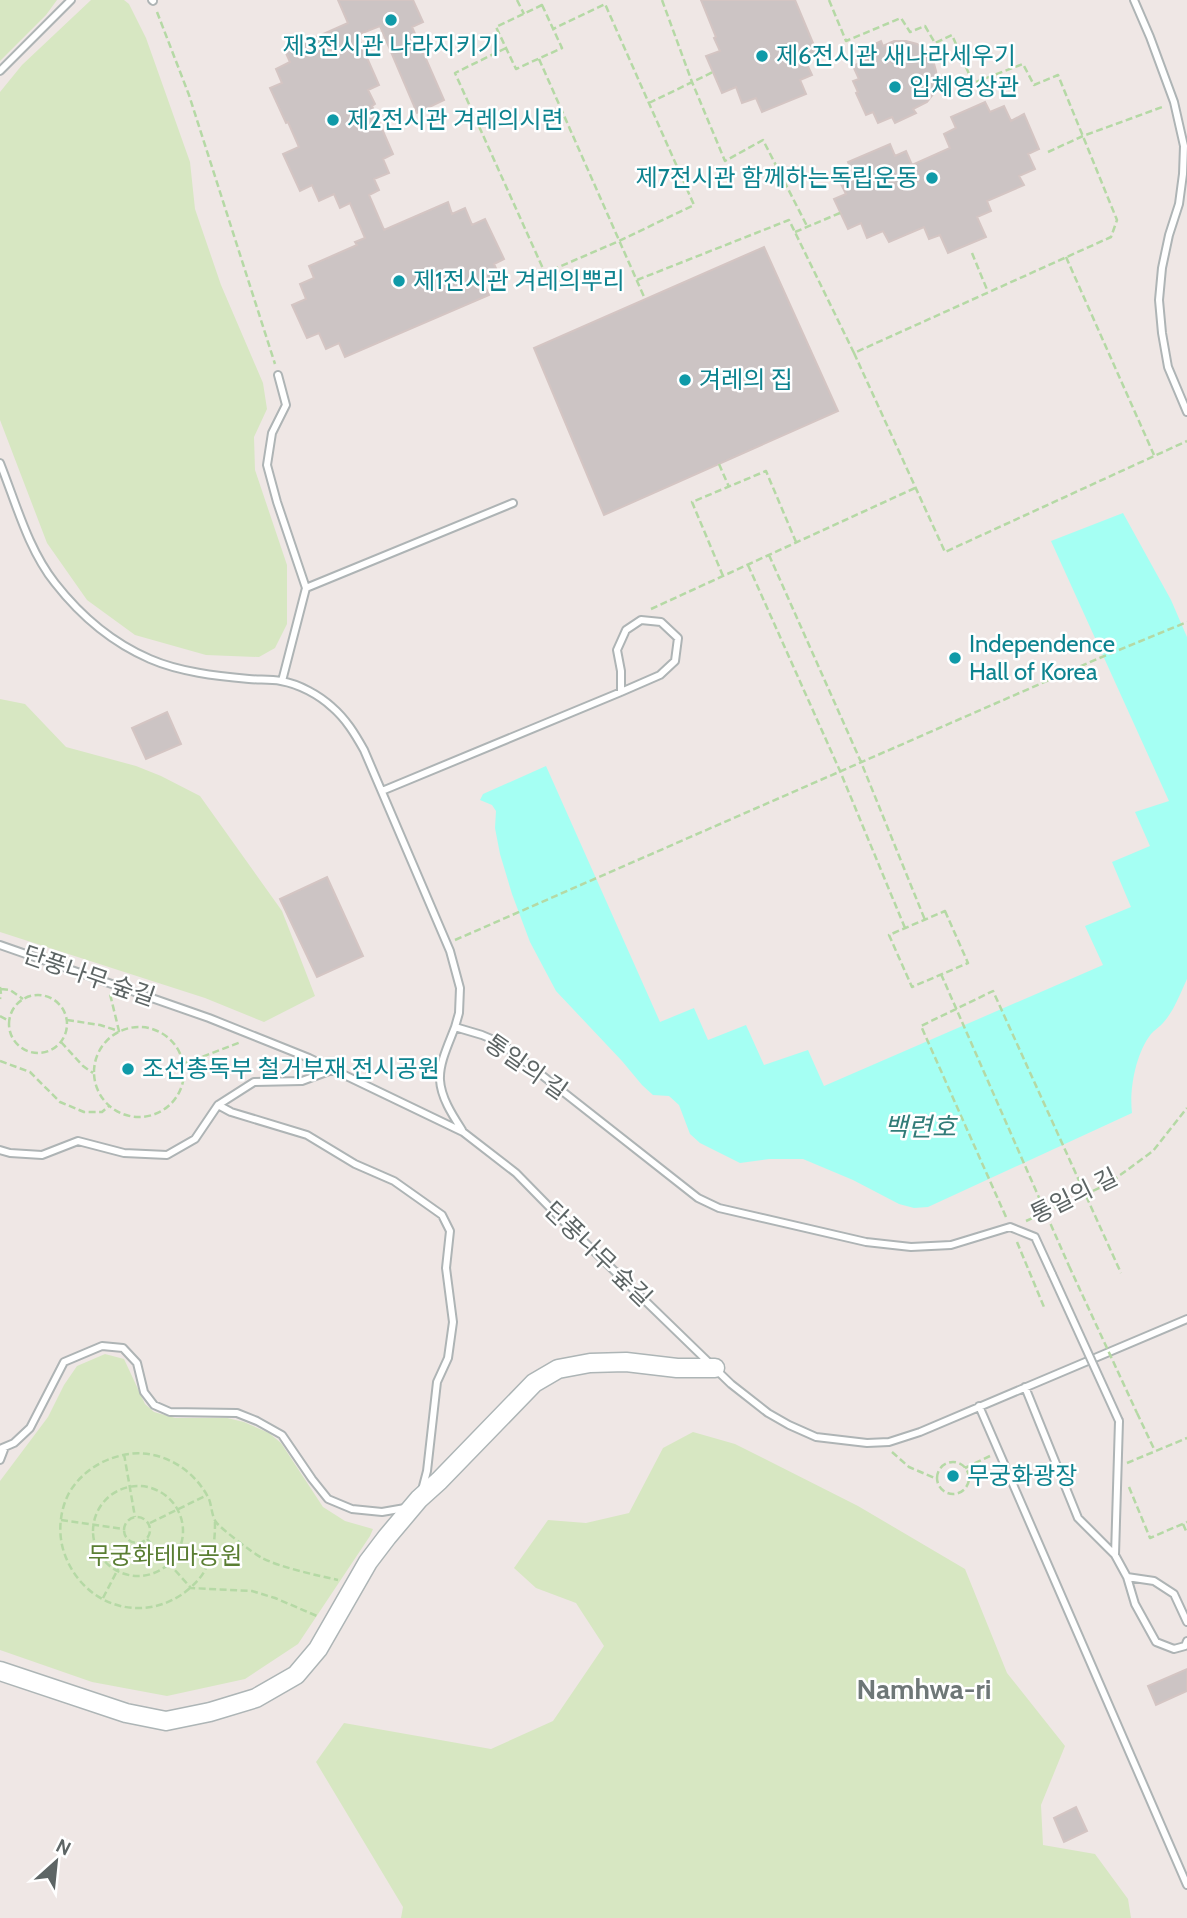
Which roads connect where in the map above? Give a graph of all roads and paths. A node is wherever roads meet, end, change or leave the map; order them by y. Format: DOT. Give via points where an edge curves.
graph roads {
  1 [pos="71,0"];
  2 [pos="152,0"];
  3 [pos="517,0"];
  4 [pos="662,0"];
  5 [pos="829,0"];
  6 [pos="1133,0"];
  7 [pos="524,14"];
  8 [pos="553,29"];
  9 [pos="506,48"];
  10 [pos="539,59"];
  11 [pos="0,71"];
  12 [pos="713,72"];
  13 [pos="692,82"];
  14 [pos="1174,102"];
  15 [pos="649,103"];
  16 [pos="1083,136"];
  17 [pos="1048,152"];
  18 [pos="841,213"];
  19 [pos="807,226"];
  20 [pos="795,232"];
  21 [pos="619,241"];
  22 [pos="972,253"];
  23 [pos="1066,257"];
  24 [pos="637,281"];
  25 [pos="988,292"];
  26 [pos="645,299"];
  27 [pos="853,353"];
  28 [pos="278,375"];
  29 [pos="1187,412"];
  30 [pos="1187,441"];
  31 [pos="1154,455"];
  32 [pos="0,463"];
  33 [pos="719,464"];
  34 [pos="729,487"];
  35 [pos="915,488"];
  36 [pos="513,503"];
  37 [pos="796,543"];
  38 [pos="769,555"];
  39 [pos="748,565"];
  40 [pos="723,576"];
  41 [pos="306,588"];
  42 [pos="643,613"];
  43 [pos="1187,622"];
  44 [pos="282,681"];
  45 [pos="621,692"];
  46 [pos="861,762"];
  47 [pos="840,771"];
  48 [pos="382,791"];
  49 [pos="925,919"];
  50 [pos="905,928"];
  51 [pos="447,944"];
  52 [pos="0,945"];
  53 [pos="941,974"];
  54 [pos="107,982"];
  55 [pos="0,988"];
  56 [pos="0,999"];
  57 [pos="23,999"];
  58 [pos="956,1009"];
  59 [pos="0,1016"];
  60 [pos="67,1020"];
  61 [pos="9,1021"];
  62 [pos="454,1027"];
  63 [pos="119,1031"];
  64 [pos="254,1037"];
  65 [pos="61,1042"];
  66 [pos="0,1062"];
  67 [pos="183,1065"];
  68 [pos="332,1070"];
  69 [pos="93,1073"];
  70 [pos="218,1105"];
  71 [pos="109,1107"];
  72 [pos="1187,1108"];
  73 [pos="463,1132"];
  74 [pos="0,1150"];
  75 [pos="991,1182"];
  76 [pos="1085,1195"];
  77 [pos="1046,1213"];
  78 [pos="1010,1227"];
  79 [pos="1121,1273"];
  80 [pos="1034,1283"];
  81 [pos="1044,1307"];
  82 [pos="1187,1319"];
  83 [pos="715,1368"];
  84 [pos="1025,1387"];
  85 [pos="979,1406"];
  86 [pos="1187,1438"];
  87 [pos="882,1443"];
  88 [pos="2,1448"];
  89 [pos="1155,1451"];
  90 [pos="999,1453"];
  91 [pos="124,1454"];
  92 [pos="0,1460"];
  93 [pos="1119,1466"];
  94 [pos="965,1468"];
  95 [pos="1125,1478"];
  96 [pos="937,1479"];
  97 [pos="130,1486"];
  98 [pos="207,1495"];
  99 [pos="416,1503"];
  100 [pos="178,1510"];
  101 [pos="135,1518"];
  102 [pos="61,1520"];
  103 [pos="215,1522"];
  104 [pos="1185,1523"];
  105 [pos="93,1524"];
  106 [pos="149,1524"];
  107 [pos="125,1529"];
  108 [pos="1187,1533"];
  109 [pos="147,1539"];
  110 [pos="132,1542"];
  111 [pos="1115,1555"];
  112 [pos="169,1564"];
  113 [pos="117,1571"];
  114 [pos="1128,1577"];
  115 [pos="355,1584"];
  116 [pos="191,1588"];
  117 [pos="102,1599"];
  118 [pos="1187,1622"];
  119 [pos="333,1623"];
  120 [pos="1187,1641"];
  121 [pos="0,1671"];
  122 [pos="1187,1885"];
  1 -- 11 [label="lane"];
  2 -- 28 [label="path" via="189,96"];
  3 -- 7 [label="path"];
  4 -- 13 [label="path"];
  5 -- 16 [label="path" via="846,41 901,18 910,32 925,26 935,43 952,35 973,83 1023,64 1034,85 1058,75"];
  6 -- 14 [label="lane"];
  7 -- 8 [label="path" via="542,5"];
  7 -- 9 [label="path" via="496,27"];
  8 -- 10 [label="path" via="562,48"];
  8 -- 15 [label="path" via="605,4"];
  9 -- 10 [label="path" via="516,69"];
  9 -- 21 [label="path" via="455,73 545,273"];
  10 -- 21 [label="path"];
  12 -- 13 [label="path"];
  13 -- 15 [label="path"];
  13 -- 19 [label="path" via="724,161 763,140"];
  14 -- 16 [label="path"];
  14 -- 29 [label="lane" via="1184,146 1183,174 1159,300 1168,368"];
  15 -- 21 [label="path" via="694,205"];
  16 -- 17 [label="path"];
  16 -- 23 [label="path" via="1117,220 1111,237"];
  18 -- 19 [label="path"];
  19 -- 20 [label="path"];
  20 -- 24 [label="path" via="789,220"];
  20 -- 27 [label="path"];
  21 -- 24 [label="path"];
  22 -- 25 [label="path"];
  23 -- 25 [label="path"];
  23 -- 31 [label="path"];
  24 -- 26 [label="path"];
  25 -- 27 [label="path"];
  27 -- 35 [label="path"];
  28 -- 41 [label="lane" via="286,404 272,433 267,465"];
  30 -- 31 [label="path"];
  31 -- 35 [label="path" via="945,552"];
  32 -- 44 [label="lane, 통일의 길" via="43,565 54,582 113,639 173,667"];
  33 -- 34 [label="path"];
  34 -- 37 [label="path" via="766,471"];
  34 -- 40 [label="path" via="692,502"];
  35 -- 37 [label="path"];
  36 -- 41 [label="lane"];
  37 -- 38 [label="path"];
  38 -- 39 [label="path"];
  38 -- 46 [label="path"];
  39 -- 40 [label="path"];
  39 -- 47 [label="path"];
  40 -- 42 [label="path"];
  41 -- 44 [label="lane"];
  43 -- 46 [label="path"];
  44 -- 48 [label="lane, 통일의 길" via="317,695 348,723"];
  45 -- 45 [label="lane" via="660,675 675,661 678,638 661,622 641,620 626,630 617,650"];
  45 -- 48 [label="lane"];
  46 -- 47 [label="path"];
  46 -- 49 [label="path"];
  47 -- 50 [label="path"];
  47 -- 51 [label="path"];
  48 -- 51 [label="lane, 통일의 길"];
  49 -- 50 [label="path"];
  49 -- 53 [label="path" via="945,911 968,963"];
  50 -- 53 [label="path" via="889,935 912,987"];
  51 -- 62 [label="lane, 통일의 길" via="460,988"];
  52 -- 54 [label="lane, 단풍나무 숲길"];
  53 -- 58 [label="path"];
  54 -- 63 [label="path"];
  54 -- 64 [label="lane, 단풍나무 숲길"];
  55 -- 56 [label="path"];
  55 -- 57 [label="path"];
  57 -- 60 [label="path" via="50,997"];
  57 -- 61 [label="path"];
  58 -- 75 [label="path" via="920,1026"];
  58 -- 76 [label="path" via="993,991"];
  58 -- 77 [label="path"];
  59 -- 61 [label="path"];
  60 -- 63 [label="path"];
  60 -- 65 [label="path"];
  61 -- 65 [label="path" via="13,1039 27,1051 47,1051"];
  62 -- 73 [label="lane" via="440,1082"];
  62 -- 78 [label="lane, 통일의 길" via="501,1043 698,1198 719,1208 866,1242 911,1247 951,1245"];
  63 -- 67 [label="path" via="133,1026 163,1033 174,1043"];
  63 -- 69 [label="path" via="98,1051"];
  64 -- 67 [label="path"];
  64 -- 68 [label="lane, 단풍나무 숲길"];
  65 -- 69 [label="path"];
  66 -- 71 [label="path" via="30,1072 60,1102 85,1112"];
  67 -- 71 [label="path" via="182,1086 165,1110 136,1118"];
  68 -- 70 [label="lane" via="302,1081 254,1082"];
  68 -- 73 [label="lane, 단풍나무 숲길"];
  69 -- 71 [label="path" via="99,1095"];
  70 -- 74 [label="lane" via="195,1139 167,1155 124,1153 78,1141 42,1154"];
  70 -- 99 [label="lane" via="307,1135 394,1181 442,1215 450,1231 446,1268 453,1322 448,1358 437,1382 427,1471"];
  72 -- 76 [label="path, 통일의 길" via="1153,1151"];
  73 -- 83 [label="lane, 단풍나무 숲길" via="516,1173"];
  76 -- 77 [label="path, 통일의 길"];
  76 -- 79 [label="path"];
  77 -- 78 [label="path, 통일의 길"];
  77 -- 89 [label="path, bridge"];
  78 -- 111 [label="lane, bridge" via="1035,1237 1119,1421"];
  80 -- 81 [label="path"];
  82 -- 84 [label="lane, 단풍나무 숲길"];
  83 -- 87 [label="lane, 단풍나무 숲길" via="758,1406 802,1432 830,1440"];
  83 -- 99 [label="street" via="626,1362 558,1369 534,1383"];
  84 -- 85 [label="lane, 단풍나무 숲길"];
  84 -- 111 [label="lane" via="1078,1518"];
  85 -- 87 [label="lane, 단풍나무 숲길"];
  85 -- 90 [label="lane"];
  86 -- 89 [label="path"];
  87 -- 96 [label="path" via="909,1467"];
  88 -- 92 [label="lane"];
  88 -- 99 [label="lane" via="30,1428 64,1362 102,1346 123,1348 137,1363 144,1392 154,1405 170,1412 237,1413 257,1421 282,1435 328,1499 352,1509 382,1513"];
  89 -- 93 [label="path"];
  90 -- 94 [label="path"];
  90 -- 122 [label="lane"];
  91 -- 97 [label="path"];
  91 -- 98 [label="path" via="153,1454 176,1463"];
  91 -- 102 [label="path" via="85,1473 70,1492"];
  94 -- 96 [label="path" via="947,1463"];
  94 -- 96 [label="path" via="968,1483 956,1493 945,1492"];
  95 -- 104 [label="path" via="1150,1538"];
  97 -- 100 [label="path" via="157,1490"];
  97 -- 101 [label="path"];
  97 -- 105 [label="path" via="105,1500"];
  98 -- 100 [label="path"];
  98 -- 103 [label="path"];
  99 -- 115 [label="street"];
  100 -- 106 [label="path"];
  100 -- 112 [label="path" via="183,1538"];
  101 -- 106 [label="path"];
  101 -- 107 [label="path"];
  102 -- 105 [label="path"];
  102 -- 117 [label="path" via="60,1539 67,1563 80,1583"];
  103 -- 115 [label="path" via="262,1558"];
  103 -- 116 [label="path" via="215,1546 206,1569"];
  104 -- 108 [label="path"];
  105 -- 107 [label="path"];
  105 -- 113 [label="path" via="97,1551"];
  106 -- 109 [label="path"];
  107 -- 110 [label="path"];
  109 -- 110 [label="path"];
  109 -- 112 [label="path"];
  110 -- 113 [label="path"];
  111 -- 114 [label="lane"];
  112 -- 113 [label="path" via="144,1575"];
  112 -- 116 [label="path"];
  113 -- 117 [label="path"];
  114 -- 118 [label="lane" via="1154,1581 1174,1594"];
  114 -- 120 [label="lane" via="1135,1604 1156,1642 1174,1649"];
  115 -- 119 [label="street"];
  116 -- 117 [label="path" via="147,1608 122,1607"];
  116 -- 119 [label="path" via="252,1591"];
  119 -- 121 [label="street" via="318,1649 286,1681 256,1698 166,1721 126,1713"];
}
